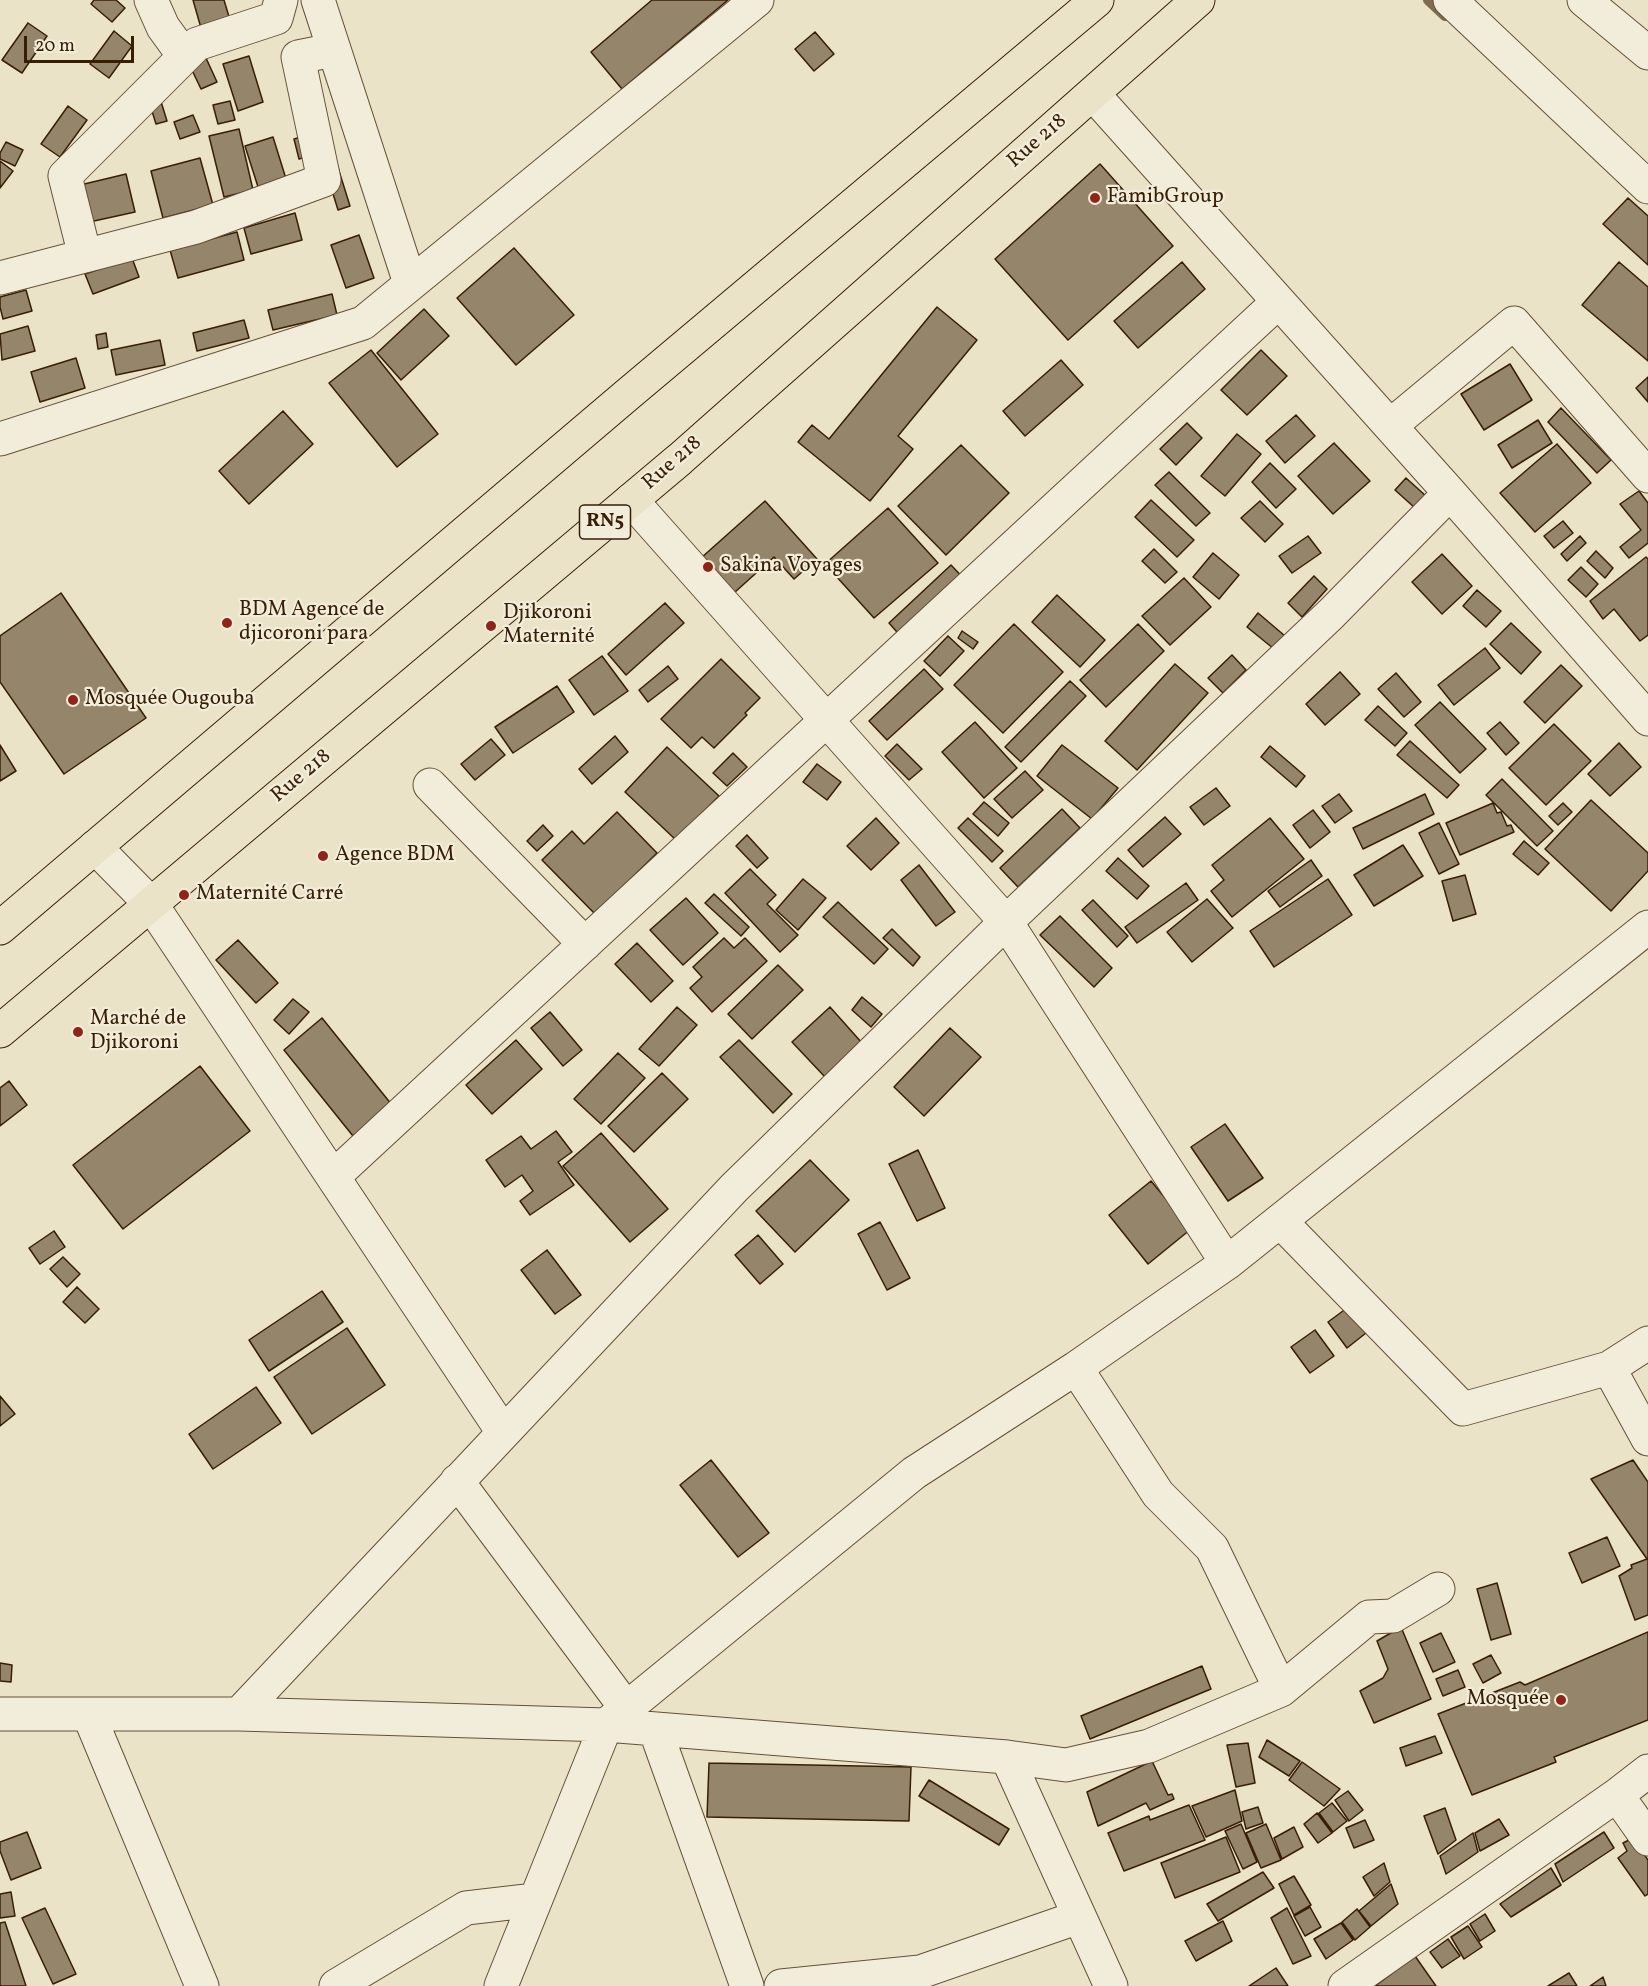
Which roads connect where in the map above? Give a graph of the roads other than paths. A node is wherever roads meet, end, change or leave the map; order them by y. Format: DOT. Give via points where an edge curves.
graph roads {
  1 [pos="151,0"];
  2 [pos="281,0"];
  3 [pos="318,0"];
  4 [pos="757,0"];
  5 [pos="1097,0"];
  6 [pos="1198,0"];
  7 [pos="1450,0"];
  8 [pos="1584,0"];
  9 [pos="333,50"];
  10 [pos="1648,52"];
  11 [pos="184,57"];
  12 [pos="1093,94"];
  13 [pos="1648,187"];
  14 [pos="85,256"];
  15 [pos="0,279"];
  16 [pos="410,283"];
  17 [pos="1278,302"];
  18 [pos="1390,426"];
  19 [pos="0,439"];
  20 [pos="1648,476"];
  21 [pos="1450,493"];
  22 [pos="631,500"];
  23 [pos="1648,719"];
  24 [pos="826,720"];
  25 [pos="430,785"];
  26 [pos="95,847"];
  27 [pos="151,904"];
  28 [pos="1006,922"];
  29 [pos="1648,927"];
  30 [pos="0,928"];
  31 [pos="585,944"];
  32 [pos="0,1031"];
  33 [pos="333,1177"];
  34 [pos="1280,1221"];
  35 [pos="1227,1263"];
  36 [pos="1648,1343"];
  37 [pos="1077,1368"];
  38 [pos="1609,1368"];
  39 [pos="502,1432"];
  40 [pos="1648,1439"];
  41 [pos="457,1481"];
  42 [pos="1438,1589"];
  43 [pos="1281,1690"];
  44 [pos="0,1714"];
  45 [pos="239,1714"];
  46 [pos="89,1715"];
  47 [pos="616,1716"];
  48 [pos="655,1729"];
  49 [pos="1007,1757"];
  50 [pos="1648,1771"];
  51 [pos="1617,1795"];
  52 [pos="1648,1839"];
  53 [pos="535,1900"];
  54 [pos="1079,1917"];
  55 [pos="202,1986"];
  56 [pos="336,1986"];
  57 [pos="501,1986"];
  58 [pos="747,1986"];
  59 [pos="781,1986"];
  60 [pos="1111,1986"];
  61 [pos="1345,1986"];
  1 -- 11 [label="street" via="163,27"];
  2 -- 11 [label="street" via="276,18 197,44"];
  3 -- 9 [label="street"];
  4 -- 16 [label="street"];
  5 -- 26 [label="highway"];
  6 -- 12 [label="highway, Rue 218 / RN5"];
  7 -- 13 [label="street"];
  8 -- 10 [label="street"];
  9 -- 14 [label="street" via="298,57 324,180 196,227"];
  9 -- 16 [label="street"];
  11 -- 14 [label="street" via="65,176"];
  12 -- 17 [label="street"];
  12 -- 22 [label="highway, Rue 218 / RN5"];
  14 -- 15 [label="street"];
  16 -- 19 [label="street" via="363,323"];
  17 -- 18 [label="street"];
  17 -- 24 [label="street"];
  18 -- 20 [label="street" via="1514,323"];
  18 -- 21 [label="street"];
  21 -- 23 [label="street"];
  21 -- 28 [label="street" via="1331,614"];
  22 -- 24 [label="street"];
  22 -- 27 [label="highway, Rue 218 / RN5"];
  24 -- 28 [label="street"];
  24 -- 31 [label="street"];
  25 -- 31 [label="street"];
  26 -- 27 [label="street"];
  26 -- 30 [label="highway"];
  27 -- 32 [label="highway, Rue 218 / RN5"];
  27 -- 33 [label="street"];
  28 -- 35 [label="street"];
  28 -- 39 [label="street" via="734,1188"];
  29 -- 34 [label="street"];
  31 -- 33 [label="street"];
  33 -- 39 [label="street"];
  34 -- 35 [label="street"];
  34 -- 38 [label="street" via="1462,1409"];
  35 -- 37 [label="street"];
  36 -- 38 [label="street"];
  37 -- 43 [label="street" via="1158,1494 1212,1548"];
  37 -- 47 [label="street" via="914,1473"];
  38 -- 40 [label="street"];
  39 -- 41 [label="street"];
  41 -- 45 [label="street"];
  41 -- 47 [label="street"];
  42 -- 43 [label="street" via="1393,1616 1370,1617"];
  43 -- 49 [label="street" via="1149,1746 1066,1765"];
  44 -- 46 [label="street"];
  45 -- 46 [label="street"];
  45 -- 47 [label="street"];
  46 -- 55 [label="street"];
  47 -- 48 [label="street"];
  47 -- 53 [label="street"];
  48 -- 49 [label="street"];
  48 -- 58 [label="street"];
  49 -- 54 [label="street"];
  50 -- 51 [label="street"];
  51 -- 52 [label="street"];
  51 -- 61 [label="street"];
  53 -- 56 [label="street" via="466,1908"];
  53 -- 57 [label="street"];
  54 -- 59 [label="street" via="920,1972"];
  54 -- 60 [label="street"];
}
